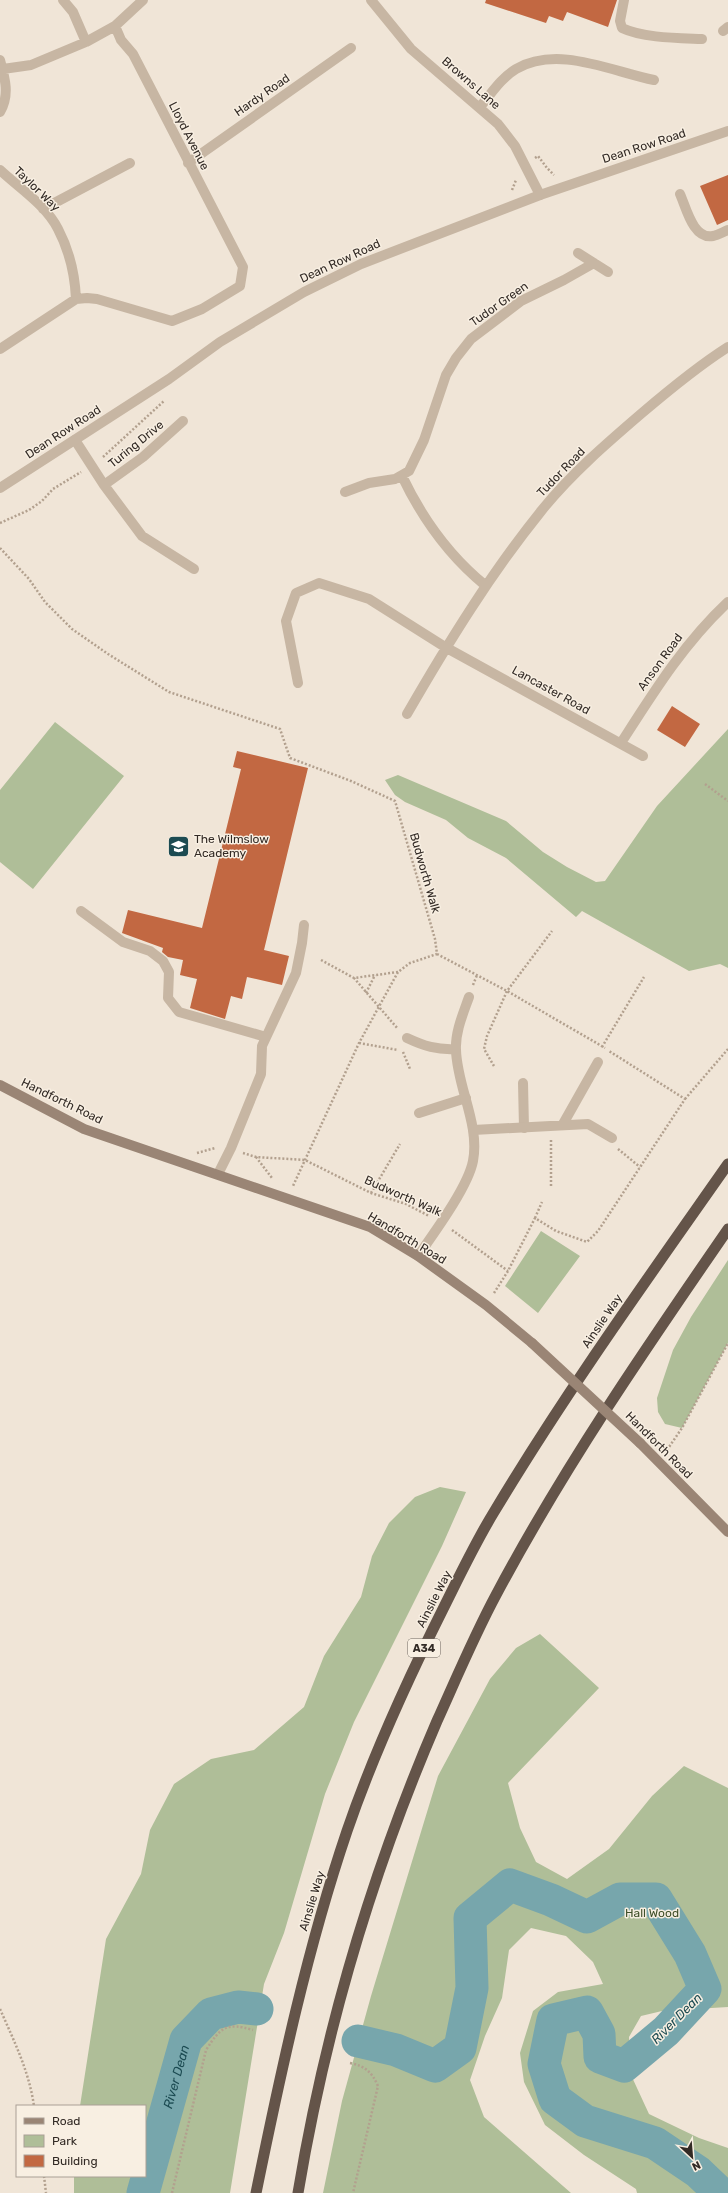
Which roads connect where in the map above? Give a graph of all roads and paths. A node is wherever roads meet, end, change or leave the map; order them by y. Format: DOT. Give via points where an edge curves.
graph roads {
  1 [pos="63,0"];
  2 [pos="143,0"];
  3 [pos="372,0"];
  4 [pos="624,0"];
  5 [pos="115,26"];
  6 [pos="702,39"];
  7 [pos="86,42"];
  8 [pos="351,48"];
  9 [pos="1,64"];
  10 [pos="654,80"];
  11 [pos="480,107"];
  12 [pos="0,112"];
  13 [pos="728,131"];
  14 [pos="130,163"];
  15 [pos="188,163"];
  16 [pos="0,170"];
  17 [pos="680,194"];
  18 [pos="540,195"];
  19 [pos="43,209"];
  20 [pos="728,230"];
  21 [pos="578,253"];
  22 [pos="594,263"];
  23 [pos="608,272"];
  24 [pos="76,300"];
  25 [pos="728,347"];
  26 [pos="0,349"];
  27 [pos="183,421"];
  28 [pos="75,440"];
  29 [pos="402,476"];
  30 [pos="104,485"];
  31 [pos="0,488"];
  32 [pos="345,492"];
  33 [pos="0,548"];
  34 [pos="194,569"];
  35 [pos="486,586"];
  36 [pos="728,602"];
  37 [pos="446,647"];
  38 [pos="298,683"];
  39 [pos="407,714"];
  40 [pos="621,743"];
  41 [pos="643,756"];
  42 [pos="705,784"];
  43 [pos="728,801"];
  44 [pos="81,911"];
  45 [pos="304,925"];
  46 [pos="552,931"];
  47 [pos="321,960"];
  48 [pos="398,972"];
  49 [pos="376,975"];
  50 [pos="644,977"];
  51 [pos="354,978"];
  52 [pos="366,993"];
  53 [pos="469,997"];
  54 [pos="378,1007"];
  55 [pos="266,1038"];
  56 [pos="407,1038"];
  57 [pos="360,1043"];
  58 [pos="602,1047"];
  59 [pos="456,1049"];
  60 [pos="728,1049"];
  61 [pos="402,1050"];
  62 [pos="598,1062"];
  63 [pos="494,1066"];
  64 [pos="523,1083"];
  65 [pos="0,1085"];
  66 [pos="466,1098"];
  67 [pos="685,1099"];
  68 [pos="419,1113"];
  69 [pos="563,1124"];
  70 [pos="550,1126"];
  71 [pos="524,1128"];
  72 [pos="473,1130"];
  73 [pos="612,1138"];
  74 [pos="400,1144"];
  75 [pos="305,1160"];
  76 [pos="728,1164"];
  77 [pos="640,1167"];
  78 [pos="218,1174"];
  79 [pos="551,1186"];
  80 [pos="370,1192"];
  81 [pos="287,1198"];
  82 [pos="542,1202"];
  83 [pos="534,1218"];
  84 [pos="441,1223"];
  85 [pos="728,1229"];
  86 [pos="418,1256"];
  87 [pos="508,1271"];
  88 [pos="728,1342"];
  89 [pos="659,1463"];
  90 [pos="728,1532"];
  91 [pos="0,2008"];
  92 [pos="253,2030"];
  93 [pos="350,2063"];
  94 [pos="34,2105"];
  95 [pos="44,2177"];
  96 [pos="46,2193"];
  97 [pos="172,2193"];
  98 [pos="256,2193"];
  99 [pos="298,2193"];
  100 [pos="352,2193"];
  1 -- 7 [label="street" via="73,12"];
  2 -- 5 [label="street"];
  3 -- 11 [label="street, Browns Lane" via="411,48"];
  4 -- 6 [label="street" via="620,21 622,28 629,32"];
  5 -- 7 [label="street"];
  5 -- 15 [label="street, Lloyd Avenue" via="121,40 133,54"];
  7 -- 9 [label="street" via="31,65"];
  8 -- 15 [label="street, Hardy Road"];
  9 -- 12 [label="street" via="6,80 5,102"];
  10 -- 11 [label="street" via="568,58 534,61 503,80"];
  11 -- 18 [label="street, Browns Lane" via="498,124 515,146"];
  13 -- 18 [label="street, Dean Row Road"];
  14 -- 19 [label="street"];
  15 -- 24 [label="street, Lloyd Avenue" via="243,268 240,286 202,309 172,321 97,299"];
  16 -- 19 [label="street, Taylor Way"];
  17 -- 20 [label="street" via="696,230 712,236"];
  18 -- 28 [label="street, Dean Row Road" via="361,264 304,292 220,342 169,379"];
  19 -- 24 [label="street, Taylor Way" via="58,228 75,281"];
  21 -- 22 [label="street"];
  22 -- 23 [label="street"];
  22 -- 29 [label="street, Tudor Green" via="521,301 471,339 446,375 414,461 409,471"];
  24 -- 26 [label="street"];
  25 -- 35 [label="street, Tudor Road" via="656,401 601,449 543,509"];
  27 -- 30 [label="street, Turing Drive" via="143,457"];
  28 -- 30 [label="street, Turing Drive"];
  28 -- 31 [label="street, Dean Row Road"];
  29 -- 32 [label="street" via="369,483"];
  29 -- 35 [label="street" via="431,527 461,565"];
  30 -- 34 [label="street, Turing Drive" via="142,536"];
  33 -- 48 [label="path, Budworth Walk" via="29,579 45,602 72,629 108,654 169,692 280,729 290,758 395,801 436,939 437,954 410,963"];
  35 -- 37 [label="street, Tudor Road"];
  36 -- 40 [label="street, Anson Road" via="708,621 668,670"];
  37 -- 38 [label="street" via="369,599 320,583 296,593 286,621"];
  37 -- 39 [label="street, Tudor Road"];
  37 -- 40 [label="street, Lancaster Road"];
  40 -- 41 [label="street, Lancaster Road"];
  42 -- 43 [label="path"];
  44 -- 55 [label="street" via="123,942 150,951 163,961 169,972 168,998 179,1012"];
  45 -- 55 [label="street" via="296,973"];
  46 -- 63 [label="path" via="507,991 487,1036 484,1049"];
  47 -- 51 [label="path"];
  48 -- 49 [label="path, Budworth Walk"];
  48 -- 54 [label="path, Budworth Walk"];
  49 -- 51 [label="path, Budworth Walk"];
  49 -- 52 [label="path"];
  50 -- 58 [label="path"];
  51 -- 52 [label="path"];
  52 -- 54 [label="path"];
  53 -- 59 [label="street" via="459,1028"];
  54 -- 56 [label="path"];
  54 -- 57 [label="path, Budworth Walk"];
  55 -- 78 [label="street" via="262,1046 261,1074"];
  56 -- 59 [label="street" via="440,1050"];
  57 -- 61 [label="path"];
  57 -- 75 [label="path, Budworth Walk"];
  59 -- 66 [label="street"];
  60 -- 67 [label="path"];
  62 -- 69 [label="street"];
  64 -- 71 [label="street"];
  65 -- 78 [label="main road, Handforth Road" via="84,1129"];
  66 -- 68 [label="street"];
  66 -- 72 [label="street"];
  69 -- 70 [label="street"];
  69 -- 73 [label="street" via="588,1124"];
  70 -- 71 [label="street"];
  70 -- 79 [label="path"];
  71 -- 72 [label="street"];
  72 -- 84 [label="street" via="473,1161 466,1180"];
  73 -- 77 [label="path" via="620,1152"];
  74 -- 80 [label="path"];
  75 -- 80 [label="path, Budworth Walk"];
  75 -- 81 [label="path, Budworth Walk"];
  76 -- 98 [label="highway, Ainslie Way / A34" via="556,1413 492,1514 420,1655 384,1736 348,1829 321,1915 296,2004"];
  78 -- 81 [label="main road, Handforth Road"];
  80 -- 84 [label="path, Budworth Walk" via="406,1204"];
  81 -- 86 [label="main road, Handforth Road" via="370,1227"];
  82 -- 83 [label="path"];
  84 -- 86 [label="street"];
  84 -- 87 [label="path, Budworth Walk"];
  85 -- 99 [label="highway" via="588,1437 496,1596 458,1673 388,1842 361,1925 309,2131"];
  86 -- 89 [label="main road, Handforth Road, bridge" via="486,1305 532,1343"];
  88 -- 89 [label="path" via="682,1428"];
  89 -- 90 [label="main road, Handforth Road"];
  91 -- 94 [label="path" via="22,2058 32,2088"];
  92 -- 97 [label="path" via="230,2025 221,2030 206,2050"];
  93 -- 100 [label="path" via="361,2066 373,2074 378,2086"];
  95 -- 96 [label="path"];
}
